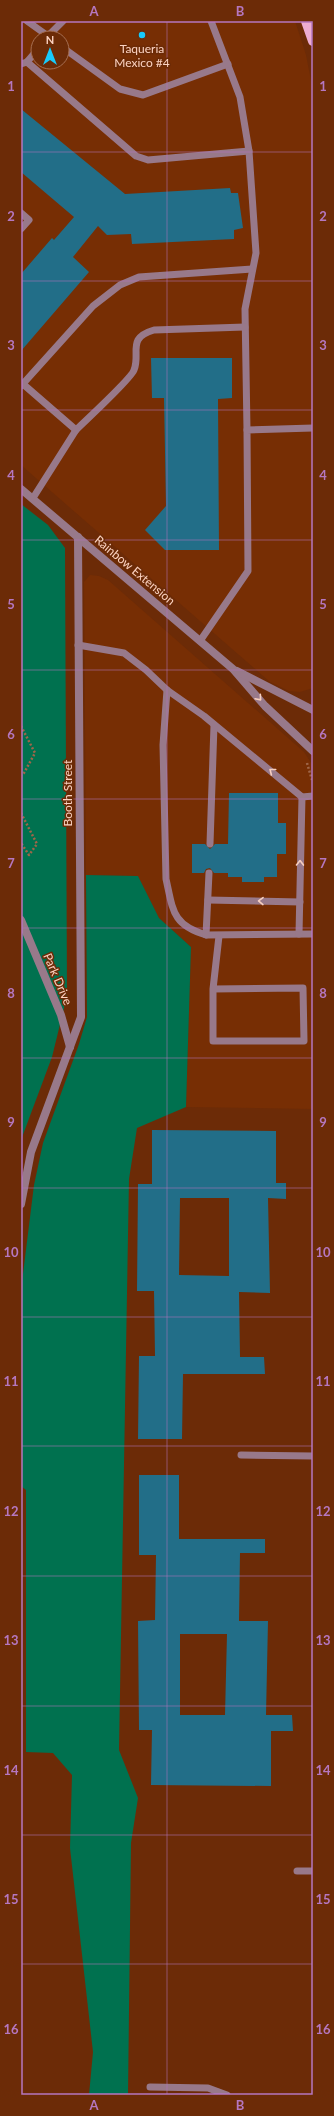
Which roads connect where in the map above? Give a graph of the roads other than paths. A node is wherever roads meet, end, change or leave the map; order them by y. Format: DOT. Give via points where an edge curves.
graph roads {
  1 [pos="28,21"];
  2 [pos="63,21"];
  3 [pos="211,21"];
  4 [pos="306,21"];
  5 [pos="39,30"];
  6 [pos="55,30"];
  7 [pos="313,41"];
  8 [pos="70,52"];
  9 [pos="24,63"];
  10 [pos="228,64"];
  11 [pos="249,151"];
  12 [pos="21,213"];
  13 [pos="21,229"];
  14 [pos="252,269"];
  15 [pos="245,327"];
  16 [pos="22,385"];
  17 [pos="313,428"];
  18 [pos="76,430"];
  19 [pos="247,430"];
  20 [pos="21,489"];
  21 [pos="32,498"];
  22 [pos="78,537"];
  23 [pos="200,641"];
  24 [pos="78,644"];
  25 [pos="233,669"];
  26 [pos="167,690"];
  27 [pos="313,710"];
  28 [pos="214,725"];
  29 [pos="313,751"];
  30 [pos="313,796"];
  31 [pos="302,797"];
  32 [pos="210,844"];
  33 [pos="209,873"];
  34 [pos="208,900"];
  35 [pos="300,902"];
  36 [pos="21,920"];
  37 [pos="299,934"];
  38 [pos="313,934"];
  39 [pos="206,935"];
  40 [pos="219,936"];
  41 [pos="213,989"];
  42 [pos="70,1047"];
  43 [pos="21,1204"];
  44 [pos="241,1455"];
  45 [pos="313,1456"];
  46 [pos="297,1871"];
  47 [pos="313,1871"];
  48 [pos="150,2087"];
  49 [pos="227,2095"];
  1 -- 5 [label="lane"];
  2 -- 6 [label="lane"];
  3 -- 10 [label="lane"];
  4 -- 7 [label="main road"];
  8 -- 10 [label="lane" via="120,89 143,95"];
  9 -- 11 [label="lane" via="136,156 148,160"];
  10 -- 11 [label="lane" via="240,97"];
  11 -- 14 [label="lane" via="256,253"];
  12 -- 13 [label="lane" via="29,220"];
  14 -- 15 [label="lane" via="245,309"];
  14 -- 16 [label="lane" via="139,277 120,285 93,306"];
  15 -- 18 [label="lane" via="146,332 137,343 134,371"];
  15 -- 19 [label="lane"];
  16 -- 18 [label="lane"];
  17 -- 19 [label="lane"];
  18 -- 21 [label="lane"];
  19 -- 23 [label="lane" via="248,571"];
  20 -- 21 [label="street, Rainbow Extension"];
  21 -- 22 [label="street, Rainbow Extension"];
  22 -- 23 [label="street, Rainbow Extension"];
  22 -- 24 [label="street, Booth Street"];
  23 -- 25 [label="street, Rainbow Extension"];
  24 -- 26 [label="lane" via="124,652"];
  24 -- 42 [label="street, Booth Street" via="81,1017"];
  25 -- 27 [label="street, Rainbow Extension"];
  25 -- 29 [label="street, Rainbow Extension, one-way" via="265,706"];
  26 -- 28 [label="lane"];
  26 -- 39 [label="lane" via="163,745 166,879 179,921 193,931"];
  31 -- 28 [label="lane, one-way"];
  28 -- 32 [label="lane"];
  30 -- 31 [label="lane"];
  35 -- 31 [label="lane, one-way"];
  33 -- 34 [label="lane"];
  35 -- 34 [label="lane, one-way"];
  34 -- 39 [label="lane"];
  35 -- 37 [label="lane"];
  36 -- 42 [label="street, Park Drive" via="61,1015"];
  37 -- 38 [label="lane"];
  37 -- 40 [label="lane"];
  39 -- 40 [label="lane"];
  40 -- 41 [label="lane"];
  41 -- 41 [label="lane" via="303,988 304,1041 213,1041"];
  42 -- 43 [label="street, Booth Street" via="31,1152"];
  44 -- 45 [label="lane"];
  46 -- 47 [label="lane"];
  48 -- 49 [label="lane" via="208,2088"];
}
